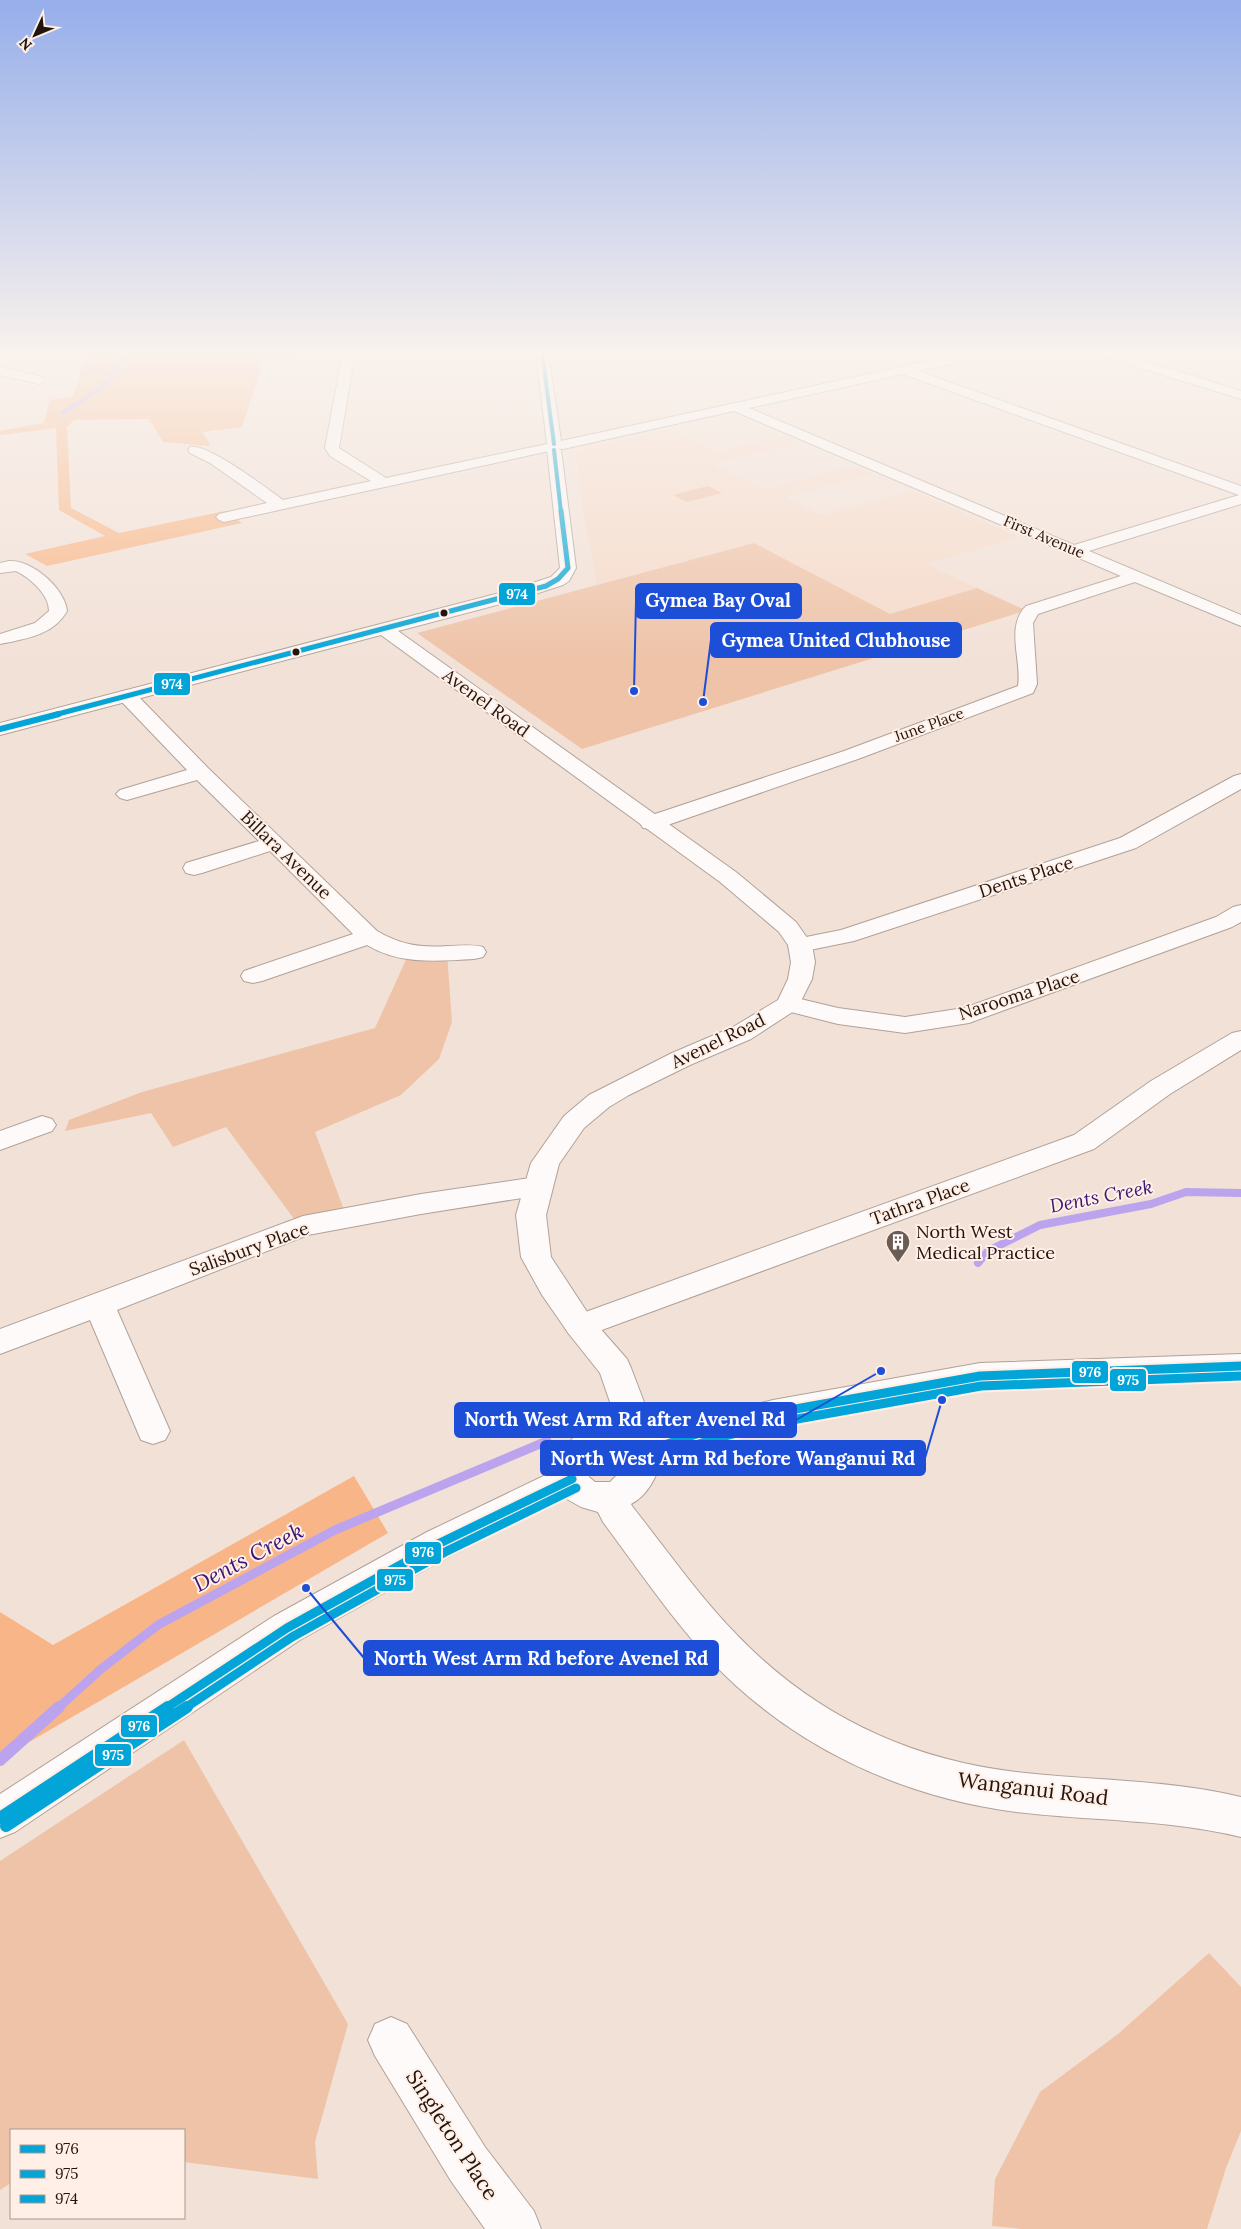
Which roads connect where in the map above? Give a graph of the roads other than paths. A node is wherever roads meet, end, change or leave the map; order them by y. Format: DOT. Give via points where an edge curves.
graph roads {
  1 [pos="207,456"];
  2 [pos="340,456"];
  3 [pos="508,456"];
  4 [pos="555,456"];
  5 [pos="851,456"];
  6 [pos="1143,456"];
  7 [pos="384,483"];
  8 [pos="1241,491"];
  9 [pos="1241,499"];
  10 [pos="280,505"];
  11 [pos="224,517"];
  12 [pos="1074,550"];
  13 [pos="3,563"];
  14 [pos="1135,577"];
  15 [pos="1241,621"];
  16 [pos="384,629"];
  17 [pos="0,640"];
  18 [pos="127,696"];
  19 [pos="0,729"];
  20 [pos="201,772"];
  21 [pos="1241,780"];
  22 [pos="127,794"];
  23 [pos="651,823"];
  24 [pos="274,843"];
  25 [pos="194,868"];
  26 [pos="1241,912"];
  27 [pos="369,936"];
  28 [pos="800,945"];
  29 [pos="474,952"];
  30 [pos="253,976"];
  31 [pos="788,1004"];
  32 [pos="1241,1039"];
  33 [pos="42,1125"];
  34 [pos="0,1141"];
  35 [pos="537,1188"];
  36 [pos="99,1305"];
  37 [pos="580,1326"];
  38 [pos="0,1342"];
  39 [pos="1241,1366"];
  40 [pos="153,1432"];
  41 [pos="635,1443"];
  42 [pos="572,1479"];
  43 [pos="611,1496"];
  44 [pos="1241,1817"];
  45 [pos="0,1818"];
  46 [pos="391,2040"];
  47 [pos="516,2229"];
  1 -- 10 [label="street"];
  2 -- 7 [label="street"];
  3 -- 7 [label="street"];
  4 -- 16 [label="street" via="568,568 563,577 530,591"];
  5 -- 12 [label="street, First Avenue"];
  6 -- 8 [label="street"];
  7 -- 10 [label="street"];
  9 -- 12 [label="street"];
  10 -- 11 [label="street"];
  12 -- 14 [label="street, First Avenue"];
  13 -- 17 [label="street" via="24,568 54,597 58,611 40,627"];
  14 -- 15 [label="street, First Avenue"];
  14 -- 23 [label="street, June Place" via="1032,610 1027,615 1024,623 1026,689"];
  16 -- 18 [label="street"];
  16 -- 23 [label="street, Avenel Road"];
  18 -- 19 [label="street"];
  18 -- 20 [label="street, Billara Avenue"];
  20 -- 22 [label="street"];
  20 -- 24 [label="street, Billara Avenue"];
  21 -- 28 [label="street, Dents Place" via="1128,843 846,936"];
  23 -- 28 [label="street, Avenel Road" via="728,876 788,927"];
  24 -- 25 [label="street"];
  24 -- 27 [label="street, Billara Avenue"];
  26 -- 31 [label="street, Narooma Place" via="1224,922 969,1015 905,1025 838,1016"];
  27 -- 29 [label="street, Billara Avenue" via="398,952 421,955"];
  27 -- 30 [label="street"];
  28 -- 31 [label="street" via="800,979"];
  31 -- 35 [label="street, Avenel Road" via="742,1033 680,1059 600,1101 574,1122 559,1142 545,1163"];
  32 -- 37 [label="street, Tathra Place" via="1125,1110 1084,1142"];
  33 -- 34 [label="street"];
  35 -- 36 [label="street, Salisbury Place" via="421,1204 303,1226"];
  35 -- 37 [label="street, Avenel Road" via="532,1215 536,1257"];
  36 -- 38 [label="street, Salisbury Place"];
  36 -- 40 [label="street"];
  37 -- 41 [label="street, Avenel Road" via="615,1368 627,1402"];
  39 -- 41 [label="street" via="980,1376 773,1413"];
  41 -- 42 [label="street" via="612,1433 594,1440 574,1460"];
  41 -- 43 [label="street" via="643,1469 634,1482"];
  42 -- 43 [label="street" via="588,1495 597,1498"];
  42 -- 45 [label="street" via="440,1542 287,1628"];
  43 -- 44 [label="street, Wanganui Road" via="616,1512 724,1648 772,1693 815,1724 862,1751 939,1777 1015,1791 1191,1806"];
  46 -- 47 [label="street, Singleton Place" via="468,2164"];
}
